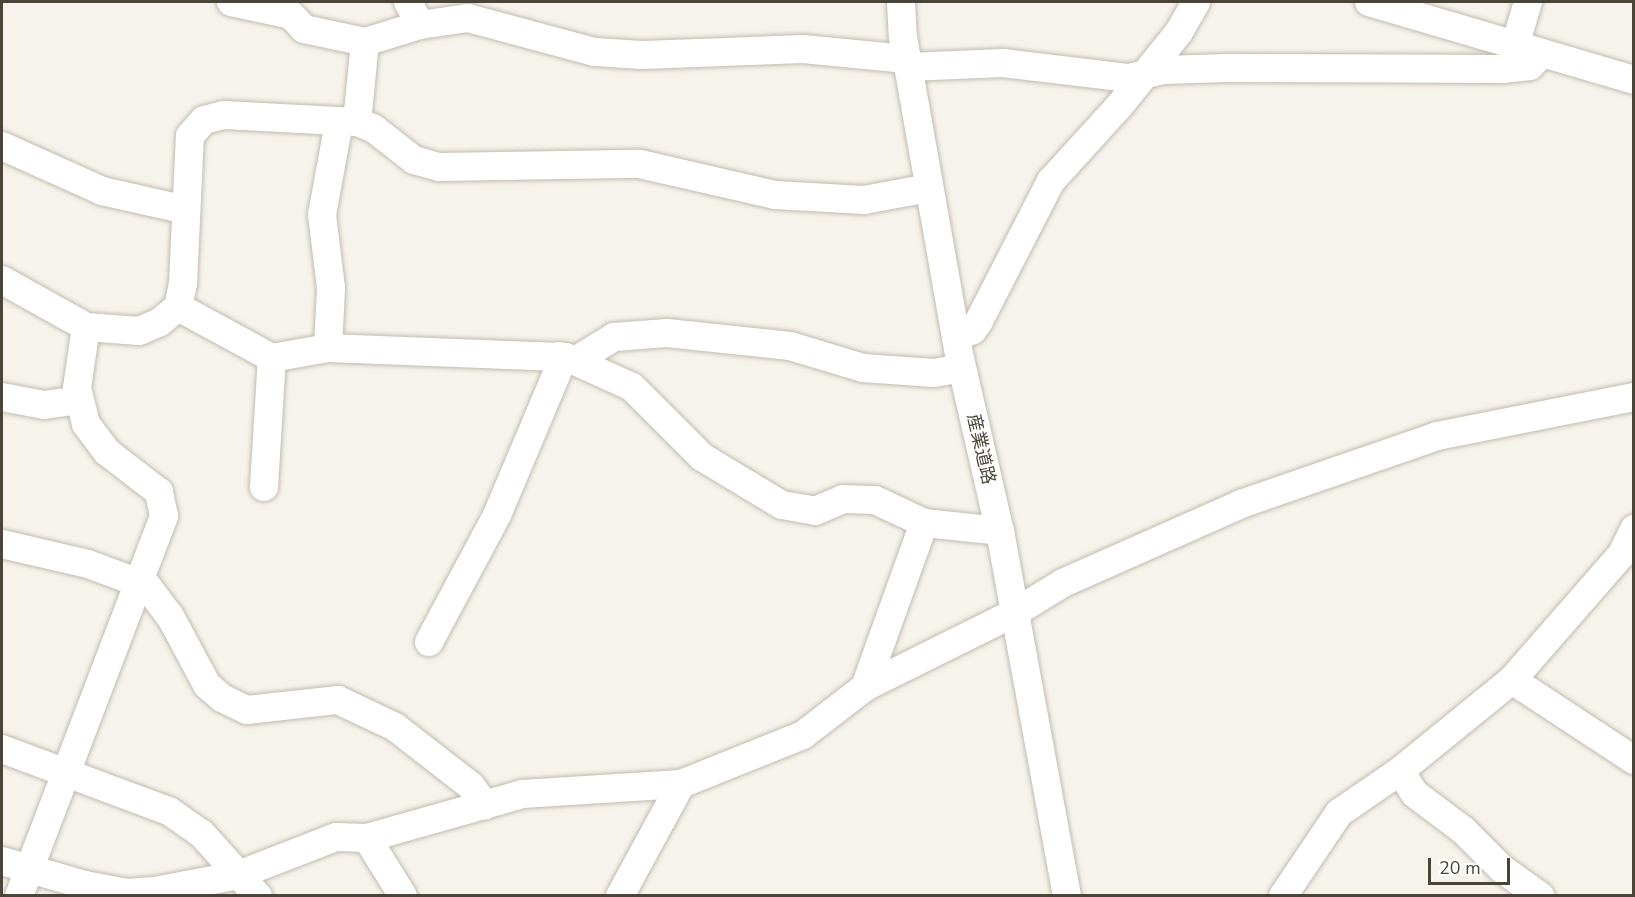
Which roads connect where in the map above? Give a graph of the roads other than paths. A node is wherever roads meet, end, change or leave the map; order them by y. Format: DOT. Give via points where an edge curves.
graph roads {
  1 [pos="231,2"];
  2 [pos="901,2"];
  3 [pos="1196,2"];
  4 [pos="1369,2"];
  5 [pos="1528,2"];
  6 [pos="288,8"];
  7 [pos="1439,12"];
  8 [pos="414,14"];
  9 [pos="365,42"];
  10 [pos="1528,50"];
  11 [pos="907,63"];
  12 [pos="1143,77"];
  13 [pos="1634,80"];
  14 [pos="348,122"];
  15 [pos="2,146"];
  16 [pos="929,188"];
  17 [pos="186,210"];
  18 [pos="2,280"];
  19 [pos="178,307"];
  20 [pos="86,327"];
  21 [pos="956,337"];
  22 [pos="328,348"];
  23 [pos="272,358"];
  24 [pos="567,359"];
  25 [pos="962,368"];
  26 [pos="2,397"];
  27 [pos="1634,397"];
  28 [pos="79,400"];
  29 [pos="264,487"];
  30 [pos="924,523"];
  31 [pos="1634,529"];
  32 [pos="1000,531"];
  33 [pos="2,544"];
  34 [pos="138,581"];
  35 [pos="1014,614"];
  36 [pos="429,642"];
  37 [pos="1512,680"];
  38 [pos="865,687"];
  39 [pos="2,750"];
  40 [pos="1634,760"];
  41 [pos="65,769"];
  42 [pos="1400,771"];
  43 [pos="681,784"];
  44 [pos="485,805"];
  45 [pos="367,838"];
  46 [pos="15,865"];
  47 [pos="238,875"];
  48 [pos="19,896"];
  49 [pos="258,896"];
  50 [pos="403,896"];
  51 [pos="620,896"];
  52 [pos="1067,896"];
  53 [pos="1283,896"];
  54 [pos="1540,896"];
  1 -- 6 [label="street"];
  2 -- 11 [label="street, 産業道路"];
  3 -- 12 [label="street" via="1179,32"];
  4 -- 7 [label="street"];
  5 -- 10 [label="street"];
  6 -- 9 [label="street" via="304,29"];
  7 -- 10 [label="street"];
  8 -- 9 [label="street"];
  8 -- 11 [label="street" via="468,18 545,42 630,54 803,49"];
  9 -- 14 [label="street"];
  10 -- 12 [label="street" via="1530,66 1503,69 1217,68 1164,70"];
  10 -- 13 [label="street"];
  11 -- 12 [label="street" via="1003,63"];
  11 -- 16 [label="street, 産業道路"];
  12 -- 21 [label="street" via="1050,181 979,321 973,330"];
  14 -- 16 [label="street" via="373,128 414,160 439,167 640,164 775,195 852,200 894,197"];
  14 -- 17 [label="street" via="224,115 204,120 190,136"];
  14 -- 22 [label="street" via="322,215 331,288"];
  15 -- 17 [label="street" via="102,191"];
  16 -- 21 [label="street, 産業道路"];
  17 -- 19 [label="street"];
  18 -- 20 [label="street"];
  19 -- 20 [label="street" via="139,331"];
  19 -- 23 [label="street"];
  20 -- 28 [label="street"];
  21 -- 25 [label="street, 産業道路"];
  22 -- 23 [label="street"];
  22 -- 24 [label="street"];
  23 -- 29 [label="street"];
  24 -- 25 [label="street" via="614,337 667,333 790,346 863,368 934,373"];
  24 -- 30 [label="street" via="632,387 693,450 773,500 815,511 843,499 874,500"];
  24 -- 36 [label="street" via="559,368 497,515"];
  25 -- 32 [label="street, 産業道路"];
  26 -- 28 [label="street" via="44,405"];
  27 -- 35 [label="street" via="1437,436 1241,504 1063,583"];
  28 -- 34 [label="street" via="86,424 106,452 159,492 164,503 164,516"];
  30 -- 32 [label="street"];
  30 -- 38 [label="street"];
  31 -- 37 [label="street" via="1622,554"];
  32 -- 35 [label="street, 産業道路"];
  33 -- 34 [label="street"];
  34 -- 41 [label="street"];
  34 -- 44 [label="street" via="170,616 207,685 222,698 247,710 338,700 395,726 471,786"];
  35 -- 38 [label="street"];
  35 -- 52 [label="street, 産業道路"];
  37 -- 40 [label="street"];
  37 -- 42 [label="street"];
  38 -- 43 [label="street" via="803,735"];
  39 -- 41 [label="street"];
  41 -- 46 [label="street"];
  41 -- 47 [label="street" via="169,811 201,833"];
  42 -- 53 [label="street" via="1339,813"];
  42 -- 54 [label="street" via="1415,794"];
  43 -- 44 [label="street" via="522,794"];
  43 -- 51 [label="street"];
  44 -- 45 [label="street"];
  45 -- 47 [label="street" via="336,837"];
  45 -- 50 [label="street"];
  46 -- 47 [label="street" via="126,893"];
  46 -- 48 [label="street"];
  47 -- 49 [label="street"];
}
